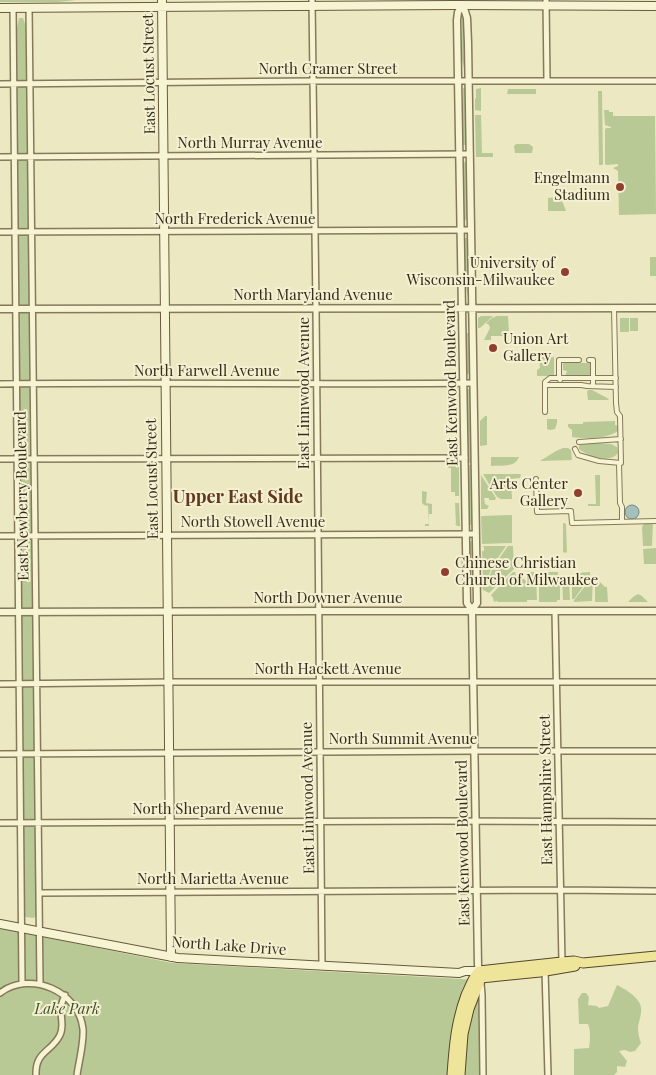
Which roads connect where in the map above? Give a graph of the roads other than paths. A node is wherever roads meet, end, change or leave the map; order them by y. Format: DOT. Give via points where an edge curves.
graph roads {
  1 [pos="162,3"];
  2 [pos="312,3"];
  3 [pos="463,3"];
  4 [pos="546,3"];
  5 [pos="81,4"];
  6 [pos="656,6"];
  7 [pos="29,7"];
  8 [pos="0,8"];
  9 [pos="14,8"];
  10 [pos="458,80"];
  11 [pos="468,80"];
  12 [pos="547,80"];
  13 [pos="313,81"];
  14 [pos="656,81"];
  15 [pos="162,83"];
  16 [pos="0,84"];
  17 [pos="14,84"];
  18 [pos="30,84"];
  19 [pos="459,154"];
  20 [pos="470,154"];
  21 [pos="314,155"];
  22 [pos="163,156"];
  23 [pos="0,157"];
  24 [pos="15,157"];
  25 [pos="30,157"];
  26 [pos="315,230"];
  27 [pos="461,230"];
  28 [pos="471,230"];
  29 [pos="0,232"];
  30 [pos="15,232"];
  31 [pos="31,232"];
  32 [pos="164,232"];
  33 [pos="472,307"];
  34 [pos="165,308"];
  35 [pos="316,308"];
  36 [pos="462,308"];
  37 [pos="614,308"];
  38 [pos="656,308"];
  39 [pos="0,309"];
  40 [pos="16,309"];
  41 [pos="32,309"];
  42 [pos="579,360"];
  43 [pos="590,360"];
  44 [pos="560,378"];
  45 [pos="593,378"];
  46 [pos="616,378"];
  47 [pos="473,382"];
  48 [pos="165,383"];
  49 [pos="317,383"];
  50 [pos="464,383"];
  51 [pos="0,384"];
  52 [pos="17,384"];
  53 [pos="33,384"];
  54 [pos="544,385"];
  55 [pos="560,385"];
  56 [pos="593,386"];
  57 [pos="616,387"];
  58 [pos="545,412"];
  59 [pos="621,439"];
  60 [pos="579,442"];
  61 [pos="575,449"];
  62 [pos="317,458"];
  63 [pos="465,458"];
  64 [pos="0,459"];
  65 [pos="17,459"];
  66 [pos="34,459"];
  67 [pos="166,459"];
  68 [pos="619,462"];
  69 [pos="536,479"];
  70 [pos="656,521"];
  71 [pos="622,522"];
  72 [pos="318,534"];
  73 [pos="466,534"];
  74 [pos="476,534"];
  75 [pos="167,535"];
  76 [pos="0,536"];
  77 [pos="18,536"];
  78 [pos="35,536"];
  79 [pos="472,610"];
  80 [pos="319,611"];
  81 [pos="555,611"];
  82 [pos="656,611"];
  83 [pos="0,612"];
  84 [pos="19,612"];
  85 [pos="36,612"];
  86 [pos="168,612"];
  87 [pos="168,682"];
  88 [pos="319,682"];
  89 [pos="473,682"];
  90 [pos="556,682"];
  91 [pos="656,682"];
  92 [pos="19,683"];
  93 [pos="37,683"];
  94 [pos="0,684"];
  95 [pos="474,750"];
  96 [pos="557,750"];
  97 [pos="656,751"];
  98 [pos="320,752"];
  99 [pos="0,754"];
  100 [pos="20,754"];
  101 [pos="38,754"];
  102 [pos="169,754"];
  103 [pos="320,821"];
  104 [pos="476,821"];
  105 [pos="559,821"];
  106 [pos="20,822"];
  107 [pos="38,822"];
  108 [pos="170,822"];
  109 [pos="656,822"];
  110 [pos="0,823"];
  111 [pos="560,890"];
  112 [pos="321,891"];
  113 [pos="477,891"];
  114 [pos="656,891"];
  115 [pos="170,892"];
  116 [pos="39,893"];
  117 [pos="0,924"];
  118 [pos="22,928"];
  119 [pos="40,931"];
  120 [pos="656,956"];
  121 [pos="171,957"];
  122 [pos="322,965"];
  123 [pos="562,966"];
  124 [pos="545,968"];
  125 [pos="478,976"];
  126 [pos="22,984"];
  127 [pos="40,984"];
  128 [pos="0,993"];
  129 [pos="65,995"];
  130 [pos="36,1075"];
  131 [pos="77,1075"];
  132 [pos="452,1075"];
  133 [pos="460,1075"];
  134 [pos="483,1075"];
  135 [pos="548,1075"];
  1 -- 2 [label="main road"];
  1 -- 5 [label="main road"];
  1 -- 15 [label="main road, East Locust Street"];
  2 -- 3 [label="main road"];
  2 -- 13 [label="street, East Linnwood Avenue"];
  3 -- 4 [label="main road"];
  3 -- 10 [label="street, East Kenwood Boulevard" via="457,20"];
  3 -- 11 [label="street, East Kenwood Boulevard"];
  4 -- 6 [label="main road"];
  4 -- 12 [label="street"];
  5 -- 7 [label="main road"];
  7 -- 9 [label="main road"];
  7 -- 18 [label="street, East Newberry Boulevard"];
  8 -- 9 [label="main road"];
  9 -- 17 [label="street, East Newberry Boulevard"];
  10 -- 11 [label="street, North Cramer Street"];
  10 -- 13 [label="street, North Cramer Street"];
  10 -- 19 [label="street, East Kenwood Boulevard"];
  11 -- 12 [label="street, North Cramer Street"];
  11 -- 20 [label="street, East Kenwood Boulevard"];
  12 -- 14 [label="street, North Cramer Street"];
  13 -- 15 [label="street, North Cramer Street"];
  13 -- 21 [label="street, East Linnwood Avenue"];
  15 -- 18 [label="street, North Cramer Street"];
  15 -- 22 [label="main road, East Locust Street"];
  16 -- 17 [label="street, North Cramer Street"];
  17 -- 18 [label="street, North Cramer Street"];
  17 -- 24 [label="street, East Newberry Boulevard"];
  18 -- 25 [label="street, East Newberry Boulevard"];
  19 -- 20 [label="street, North Murray Avenue"];
  19 -- 21 [label="street, North Murray Avenue"];
  19 -- 27 [label="street, East Kenwood Boulevard"];
  20 -- 28 [label="street, East Kenwood Boulevard"];
  21 -- 22 [label="street, North Murray Avenue"];
  21 -- 26 [label="street, East Linnwood Avenue"];
  22 -- 25 [label="street, North Murray Avenue"];
  22 -- 32 [label="main road, East Locust Street"];
  23 -- 24 [label="street, North Murray Avenue"];
  24 -- 25 [label="street, North Murray Avenue"];
  24 -- 30 [label="street, East Newberry Boulevard"];
  25 -- 31 [label="street, East Newberry Boulevard"];
  26 -- 27 [label="street, North Frederick Avenue"];
  26 -- 32 [label="street, North Frederick Avenue"];
  26 -- 35 [label="street, East Linnwood Avenue"];
  27 -- 28 [label="street, North Frederick Avenue"];
  27 -- 36 [label="street, East Kenwood Boulevard"];
  28 -- 33 [label="street, East Kenwood Boulevard"];
  29 -- 30 [label="street, North Frederick Avenue"];
  30 -- 31 [label="street, North Frederick Avenue"];
  30 -- 40 [label="street, East Newberry Boulevard"];
  31 -- 32 [label="street, North Frederick Avenue"];
  31 -- 41 [label="street, East Newberry Boulevard"];
  32 -- 34 [label="main road, East Locust Street"];
  33 -- 36 [label="street, North Maryland Avenue"];
  33 -- 37 [label="street, North Maryland Avenue"];
  33 -- 47 [label="street, East Kenwood Boulevard"];
  34 -- 35 [label="street, North Maryland Avenue"];
  34 -- 41 [label="street, North Maryland Avenue"];
  34 -- 48 [label="main road, East Locust Street"];
  35 -- 36 [label="street, North Maryland Avenue"];
  35 -- 49 [label="street, East Linnwood Avenue"];
  36 -- 50 [label="street, East Kenwood Boulevard"];
  37 -- 38 [label="street, North Maryland Avenue"];
  37 -- 46 [label="street"];
  39 -- 40 [label="street, North Maryland Avenue"];
  40 -- 41 [label="street, North Maryland Avenue"];
  40 -- 52 [label="street, East Newberry Boulevard"];
  41 -- 53 [label="street, East Newberry Boulevard"];
  42 -- 44 [label="street" via="558,360"];
  43 -- 45 [label="street" via="593,360"];
  44 -- 45 [label="street"];
  44 -- 54 [label="street" via="550,378"];
  44 -- 55 [label="street"];
  45 -- 46 [label="street"];
  45 -- 56 [label="street"];
  46 -- 57 [label="street"];
  47 -- 50 [label="street, North Farwell Avenue"];
  47 -- 74 [label="street, East Kenwood Boulevard"];
  48 -- 49 [label="street, North Farwell Avenue"];
  48 -- 53 [label="street, North Farwell Avenue"];
  48 -- 67 [label="main road, East Locust Street"];
  49 -- 50 [label="street, North Farwell Avenue"];
  49 -- 62 [label="street, East Linnwood Avenue"];
  50 -- 63 [label="street, East Kenwood Boulevard"];
  51 -- 52 [label="street, North Farwell Avenue"];
  52 -- 53 [label="street, North Farwell Avenue"];
  52 -- 65 [label="street, East Newberry Boulevard"];
  53 -- 66 [label="street, East Newberry Boulevard"];
  54 -- 55 [label="street"];
  54 -- 58 [label="street"];
  55 -- 56 [label="street"];
  56 -- 57 [label="street"];
  57 -- 59 [label="street"];
  59 -- 60 [label="street"];
  59 -- 68 [label="street"];
  61 -- 68 [label="street" via="578,455"];
  62 -- 63 [label="street"];
  62 -- 67 [label="street"];
  62 -- 72 [label="street, East Linnwood Avenue"];
  63 -- 73 [label="street, East Kenwood Boulevard"];
  64 -- 65 [label="street"];
  65 -- 66 [label="street"];
  65 -- 77 [label="street, East Newberry Boulevard"];
  66 -- 67 [label="street"];
  66 -- 78 [label="street, East Newberry Boulevard"];
  67 -- 75 [label="main road, East Locust Street"];
  68 -- 71 [label="street"];
  69 -- 71 [label="street" via="537,512 572,512 572,523"];
  70 -- 71 [label="street"];
  72 -- 73 [label="street, North Stowell Avenue"];
  72 -- 75 [label="street, North Stowell Avenue"];
  72 -- 80 [label="street, East Linnwood Avenue"];
  73 -- 74 [label="street, North Stowell Avenue"];
  73 -- 79 [label="street, East Kenwood Boulevard" via="467,603"];
  74 -- 79 [label="street, East Kenwood Boulevard" via="477,602"];
  75 -- 78 [label="street, North Stowell Avenue"];
  75 -- 86 [label="main road, East Locust Street"];
  76 -- 77 [label="street, North Stowell Avenue"];
  77 -- 78 [label="street, North Stowell Avenue"];
  77 -- 84 [label="street, East Newberry Boulevard"];
  78 -- 85 [label="street, East Newberry Boulevard"];
  79 -- 80 [label="street, North Downer Avenue"];
  79 -- 81 [label="street, North Downer Avenue"];
  79 -- 89 [label="street, East Kenwood Boulevard"];
  80 -- 86 [label="street, North Downer Avenue"];
  80 -- 88 [label="street, East Linnwood Avenue"];
  81 -- 82 [label="street, North Downer Avenue"];
  81 -- 90 [label="street, East Hampshire Street"];
  83 -- 84 [label="street, North Downer Avenue"];
  84 -- 85 [label="street, North Downer Avenue"];
  84 -- 92 [label="street, East Newberry Boulevard"];
  85 -- 86 [label="street, North Downer Avenue"];
  85 -- 93 [label="street, East Newberry Boulevard"];
  86 -- 87 [label="main road, East Locust Street"];
  87 -- 88 [label="street, North Hackett Avenue"];
  87 -- 93 [label="street, North Hackett Avenue"];
  87 -- 102 [label="main road, East Locust Street"];
  88 -- 89 [label="street, North Hackett Avenue"];
  88 -- 98 [label="street, East Linnwood Avenue"];
  89 -- 90 [label="street, North Hackett Avenue"];
  89 -- 95 [label="street, East Kenwood Boulevard"];
  90 -- 91 [label="street, North Hackett Avenue"];
  90 -- 96 [label="street, East Hampshire Street"];
  92 -- 93 [label="street, North Hackett Avenue"];
  92 -- 94 [label="street, North Hackett Avenue"];
  92 -- 100 [label="street, East Newberry Boulevard"];
  93 -- 101 [label="street, East Newberry Boulevard"];
  95 -- 96 [label="street, North Summit Avenue"];
  95 -- 98 [label="street, North Summit Avenue"];
  95 -- 104 [label="street, East Kenwood Boulevard"];
  96 -- 97 [label="street, North Summit Avenue"];
  96 -- 105 [label="street, East Hampshire Street"];
  98 -- 102 [label="street, North Summit Avenue"];
  98 -- 103 [label="street, East Linnwood Avenue"];
  99 -- 100 [label="street, North Summit Avenue"];
  100 -- 101 [label="street, North Summit Avenue"];
  100 -- 106 [label="street, East Newberry Boulevard"];
  101 -- 102 [label="street, North Summit Avenue"];
  101 -- 107 [label="street, East Newberry Boulevard"];
  102 -- 108 [label="main road, East Locust Street"];
  103 -- 104 [label="street, North Shepard Avenue"];
  103 -- 108 [label="street, North Shepard Avenue"];
  103 -- 112 [label="street, East Linnwood Avenue"];
  104 -- 105 [label="street, North Shepard Avenue"];
  104 -- 113 [label="street, East Kenwood Boulevard"];
  105 -- 109 [label="street, North Shepard Avenue"];
  105 -- 111 [label="street, East Hampshire Street"];
  106 -- 107 [label="street, North Shepard Avenue"];
  106 -- 110 [label="street, North Shepard Avenue"];
  106 -- 118 [label="street, East Newberry Boulevard"];
  107 -- 108 [label="street, North Shepard Avenue"];
  107 -- 116 [label="street, East Newberry Boulevard"];
  108 -- 115 [label="main road, East Locust Street"];
  111 -- 113 [label="street, North Marietta Avenue"];
  111 -- 114 [label="street, North Marietta Avenue"];
  111 -- 123 [label="street, East Hampshire Street"];
  112 -- 113 [label="street, North Marietta Avenue"];
  112 -- 115 [label="street, North Marietta Avenue"];
  112 -- 122 [label="street, East Linnwood Avenue"];
  113 -- 125 [label="street, East Kenwood Boulevard"];
  115 -- 116 [label="street, North Marietta Avenue"];
  115 -- 121 [label="main road, East Locust Street"];
  116 -- 119 [label="street, East Newberry Boulevard"];
  117 -- 118 [label="main road, North Lake Drive"];
  118 -- 119 [label="main road, North Lake Drive"];
  118 -- 126 [label="street, East Newberry Boulevard"];
  119 -- 121 [label="main road, North Lake Drive"];
  119 -- 127 [label="street, East Newberry Boulevard"];
  120 -- 123 [label="main road, North Lake Drive" via="583,963 574,961"];
  121 -- 122 [label="main road, North Lake Drive"];
  122 -- 125 [label="main road, North Lake Drive" via="465,971"];
  123 -- 124 [label="main road, North Lake Drive"];
  124 -- 125 [label="main road, North Lake Drive"];
  124 -- 135 [label="street"];
  125 -- 132 [label="main road" via="468,990 458,1018"];
  125 -- 133 [label="main road" via="463,1034"];
  125 -- 134 [label="street, East Kenwood Boulevard" via="482,995"];
  126 -- 127 [label="street"];
  126 -- 128 [label="street"];
  127 -- 129 [label="street"];
  129 -- 130 [label="street" via="61,1032 37,1062"];
  129 -- 131 [label="street" via="75,1008 83,1029"];
}
